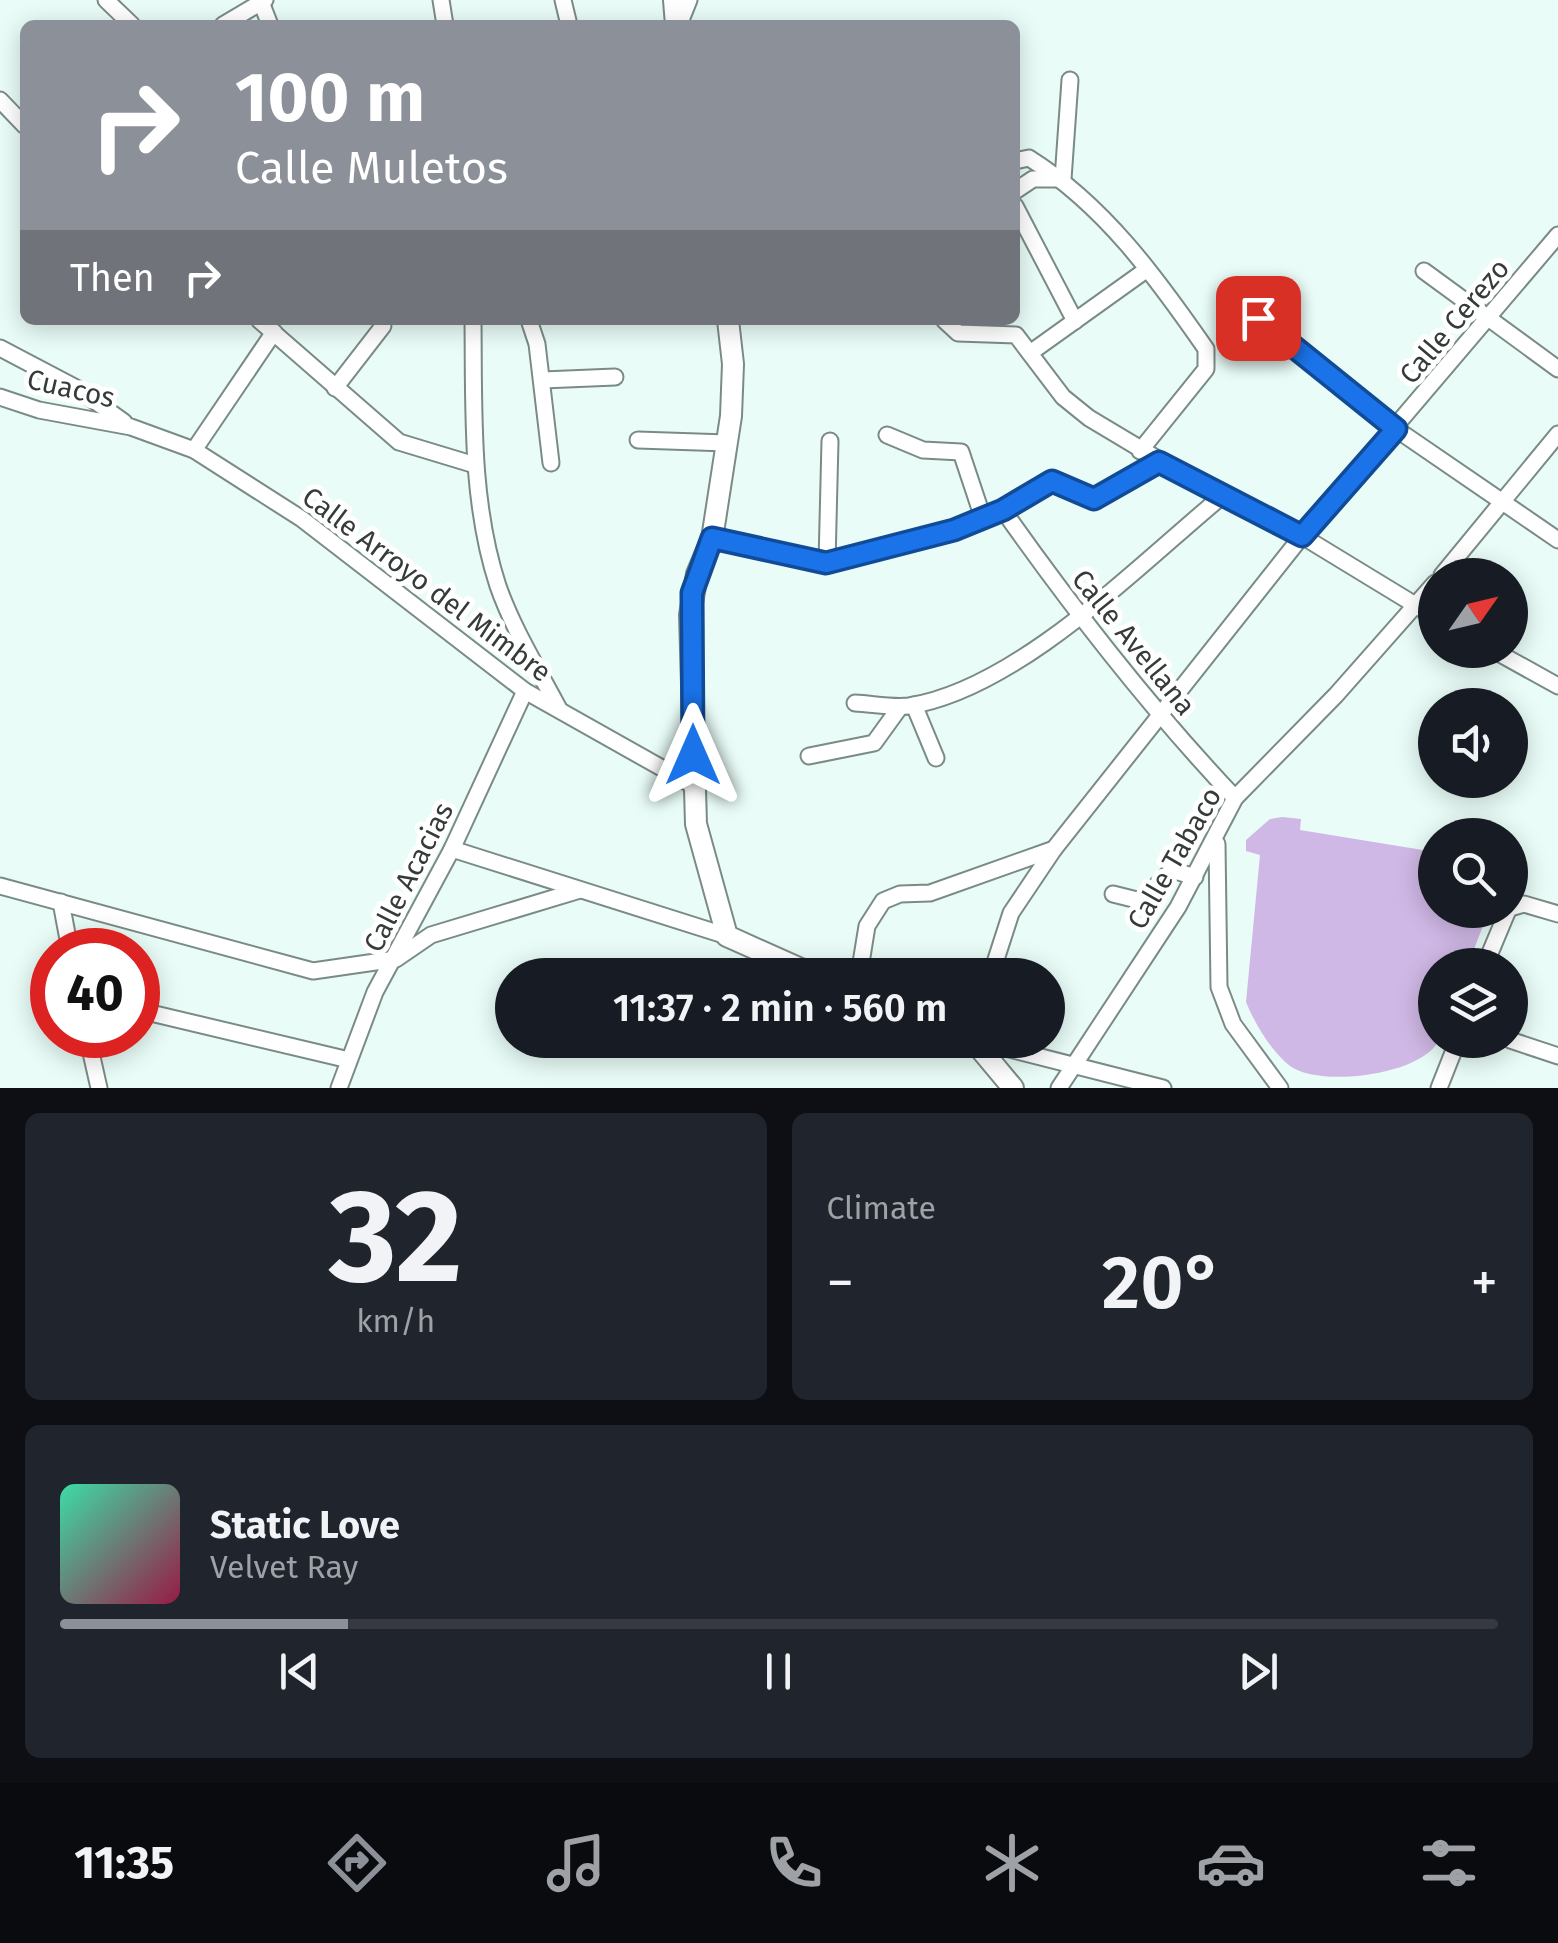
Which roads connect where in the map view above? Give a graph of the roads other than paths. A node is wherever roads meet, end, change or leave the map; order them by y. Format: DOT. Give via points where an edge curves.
graph roads {
  1 [pos="106,0"];
  2 [pos="263,1"];
  3 [pos="127,20"];
  4 [pos="231,20"];
  5 [pos="1070,80"];
  6 [pos="0,100"];
  7 [pos="20,117"];
  8 [pos="1020,160"];
  9 [pos="1064,180"];
  10 [pos="1020,187"];
  11 [pos="1020,216"];
  12 [pos="1558,235"];
  13 [pos="1146,270"];
  14 [pos="1424,271"];
  15 [pos="1258,318"];
  16 [pos="1490,320"];
  17 [pos="1075,322"];
  18 [pos="265,325"];
  19 [pos="472,325"];
  20 [pos="530,325"];
  21 [pos="729,325"];
  22 [pos="949,325"];
  23 [pos="383,326"];
  24 [pos="274,332"];
  25 [pos="0,348"];
  26 [pos="1030,353"];
  27 [pos="1558,369"];
  28 [pos="615,377"];
  29 [pos="542,380"];
  30 [pos="335,388"];
  31 [pos="0,397"];
  32 [pos="131,428"];
  33 [pos="1396,429"];
  34 [pos="1558,434"];
  35 [pos="886,435"];
  36 [pos="638,440"];
  37 [pos="830,441"];
  38 [pos="726,443"];
  39 [pos="194,450"];
  40 [pos="1140,451"];
  41 [pos="1159,462"];
  42 [pos="552,463"];
  43 [pos="475,465"];
  44 [pos="1221,497"];
  45 [pos="1505,502"];
  46 [pos="1003,510"];
  47 [pos="983,518"];
  48 [pos="1302,536"];
  49 [pos="712,538"];
  50 [pos="1558,540"];
  51 [pos="1457,558"];
  52 [pos="826,563"];
  53 [pos="1418,603"];
  54 [pos="1415,606"];
  55 [pos="1418,608"];
  56 [pos="1078,616"];
  57 [pos="1526,668"];
  58 [pos="1558,686"];
  59 [pos="525,690"];
  60 [pos="855,703"];
  61 [pos="907,706"];
  62 [pos="561,713"];
  63 [pos="1159,718"];
  64 [pos="810,756"];
  65 [pos="936,758"];
  66 [pos="692,785"];
  67 [pos="1235,798"];
  68 [pos="1217,840"];
  69 [pos="452,849"];
  70 [pos="1054,849"];
  71 [pos="1196,877"];
  72 [pos="0,886"];
  73 [pos="580,890"];
  74 [pos="1112,894"];
  75 [pos="61,902"];
  76 [pos="1528,910"];
  77 [pos="1558,914"];
  78 [pos="66,928"];
  79 [pos="727,936"];
  80 [pos="776,958"];
  81 [pos="862,958"];
  82 [pos="997,958"];
  83 [pos="396,959"];
  84 [pos="160,1015"];
  85 [pos="1528,1046"];
  86 [pos="1558,1056"];
  87 [pos="92,1058"];
  88 [pos="989,1058"];
  89 [pos="1053,1058"];
  90 [pos="1451,1058"];
  91 [pos="349,1060"];
  92 [pos="1075,1063"];
  93 [pos="99,1088"];
  94 [pos="340,1088"];
  95 [pos="1013,1088"];
  96 [pos="1060,1088"];
  97 [pos="1163,1088"];
  98 [pos="1280,1088"];
  99 [pos="1439,1088"];
  1 -- 3 [label="street"];
  2 -- 4 [label="street"];
  5 -- 9 [label="street"];
  6 -- 7 [label="street"];
  8 -- 9 [label="street" via="1029,158"];
  9 -- 10 [label="street" via="1033,178"];
  9 -- 13 [label="street" via="1109,219"];
  11 -- 17 [label="street"];
  12 -- 16 [label="street, Calle Cerezo"];
  13 -- 17 [label="street"];
  13 -- 40 [label="street" via="1209,358"];
  14 -- 16 [label="street"];
  15 -- 33 [label="street"];
  16 -- 27 [label="street"];
  16 -- 33 [label="street, Calle Cerezo"];
  17 -- 26 [label="street"];
  18 -- 24 [label="street"];
  19 -- 43 [label="street"];
  20 -- 29 [label="street"];
  21 -- 38 [label="street" via="733,364"];
  22 -- 26 [label="street" via="958,333 1014,334"];
  23 -- 30 [label="street"];
  24 -- 30 [label="street"];
  24 -- 39 [label="street"];
  25 -- 32 [label="street" via="78,389"];
  26 -- 40 [label="street" via="1063,397"];
  28 -- 29 [label="street"];
  29 -- 42 [label="street"];
  30 -- 43 [label="street" via="399,442"];
  31 -- 32 [label="street, Cuacos"];
  32 -- 39 [label="street, Calle Arroyo del Mimbre"];
  33 -- 45 [label="street"];
  33 -- 48 [label="street, Calle Cerezo"];
  34 -- 45 [label="street"];
  35 -- 47 [label="street" via="924,450 956,448"];
  36 -- 38 [label="street"];
  37 -- 52 [label="street"];
  38 -- 49 [label="street"];
  39 -- 59 [label="street, Calle Arroyo del Mimbre" via="302,519"];
  40 -- 41 [label="street"];
  41 -- 44 [label="street"];
  41 -- 46 [label="street" via="1094,499 1052,481"];
  43 -- 62 [label="street" via="501,594"];
  44 -- 48 [label="street"];
  44 -- 56 [label="street"];
  45 -- 50 [label="street"];
  45 -- 51 [label="street"];
  46 -- 47 [label="street"];
  46 -- 56 [label="street, Calle Avellana"];
  47 -- 52 [label="street"];
  48 -- 54 [label="street"];
  48 -- 63 [label="street, Calle Cerezo"];
  49 -- 52 [label="street"];
  49 -- 66 [label="street" via="692,593"];
  53 -- 54 [label="street, Calle Tabaco"];
  54 -- 55 [label="street"];
  54 -- 67 [label="street, Calle Tabaco"];
  56 -- 61 [label="street" via="968,686"];
  56 -- 63 [label="street, Calle Avellana"];
  57 -- 58 [label="street"];
  59 -- 62 [label="street, Calle Arroyo del Mimbre"];
  59 -- 69 [label="street, Calle Acacias"];
  60 -- 61 [label="street"];
  61 -- 64 [label="street" via="874,743"];
  61 -- 65 [label="street"];
  62 -- 66 [label="street, Calle Arroyo del Mimbre"];
  63 -- 67 [label="street, Calle Avellana"];
  63 -- 70 [label="street, Calle Cerezo"];
  66 -- 79 [label="street" via="702,854"];
  67 -- 68 [label="street, Calle Tabaco"];
  68 -- 71 [label="street, Calle Tabaco"];
  68 -- 98 [label="street" via="1219,987 1233,1024"];
  69 -- 73 [label="street"];
  69 -- 83 [label="street, Calle Acacias"];
  70 -- 81 [label="street" via="930,893 883,901 867,926"];
  70 -- 82 [label="street" via="1011,912"];
  71 -- 74 [label="street" via="1172,870 1140,901"];
  71 -- 92 [label="street, Calle Tabaco"];
  72 -- 75 [label="street"];
  73 -- 79 [label="street"];
  73 -- 83 [label="street" via="431,935"];
  75 -- 78 [label="street"];
  75 -- 83 [label="street" via="313,971"];
  76 -- 77 [label="street"];
  79 -- 80 [label="street"];
  83 -- 91 [label="street, Calle Acacias"];
  84 -- 91 [label="street"];
  85 -- 86 [label="street"];
  87 -- 93 [label="street"];
  88 -- 95 [label="street"];
  89 -- 92 [label="street"];
  90 -- 99 [label="street"];
  91 -- 94 [label="street, Calle Acacias"];
  92 -- 96 [label="street, Calle Tabaco"];
  92 -- 97 [label="street"];
}
